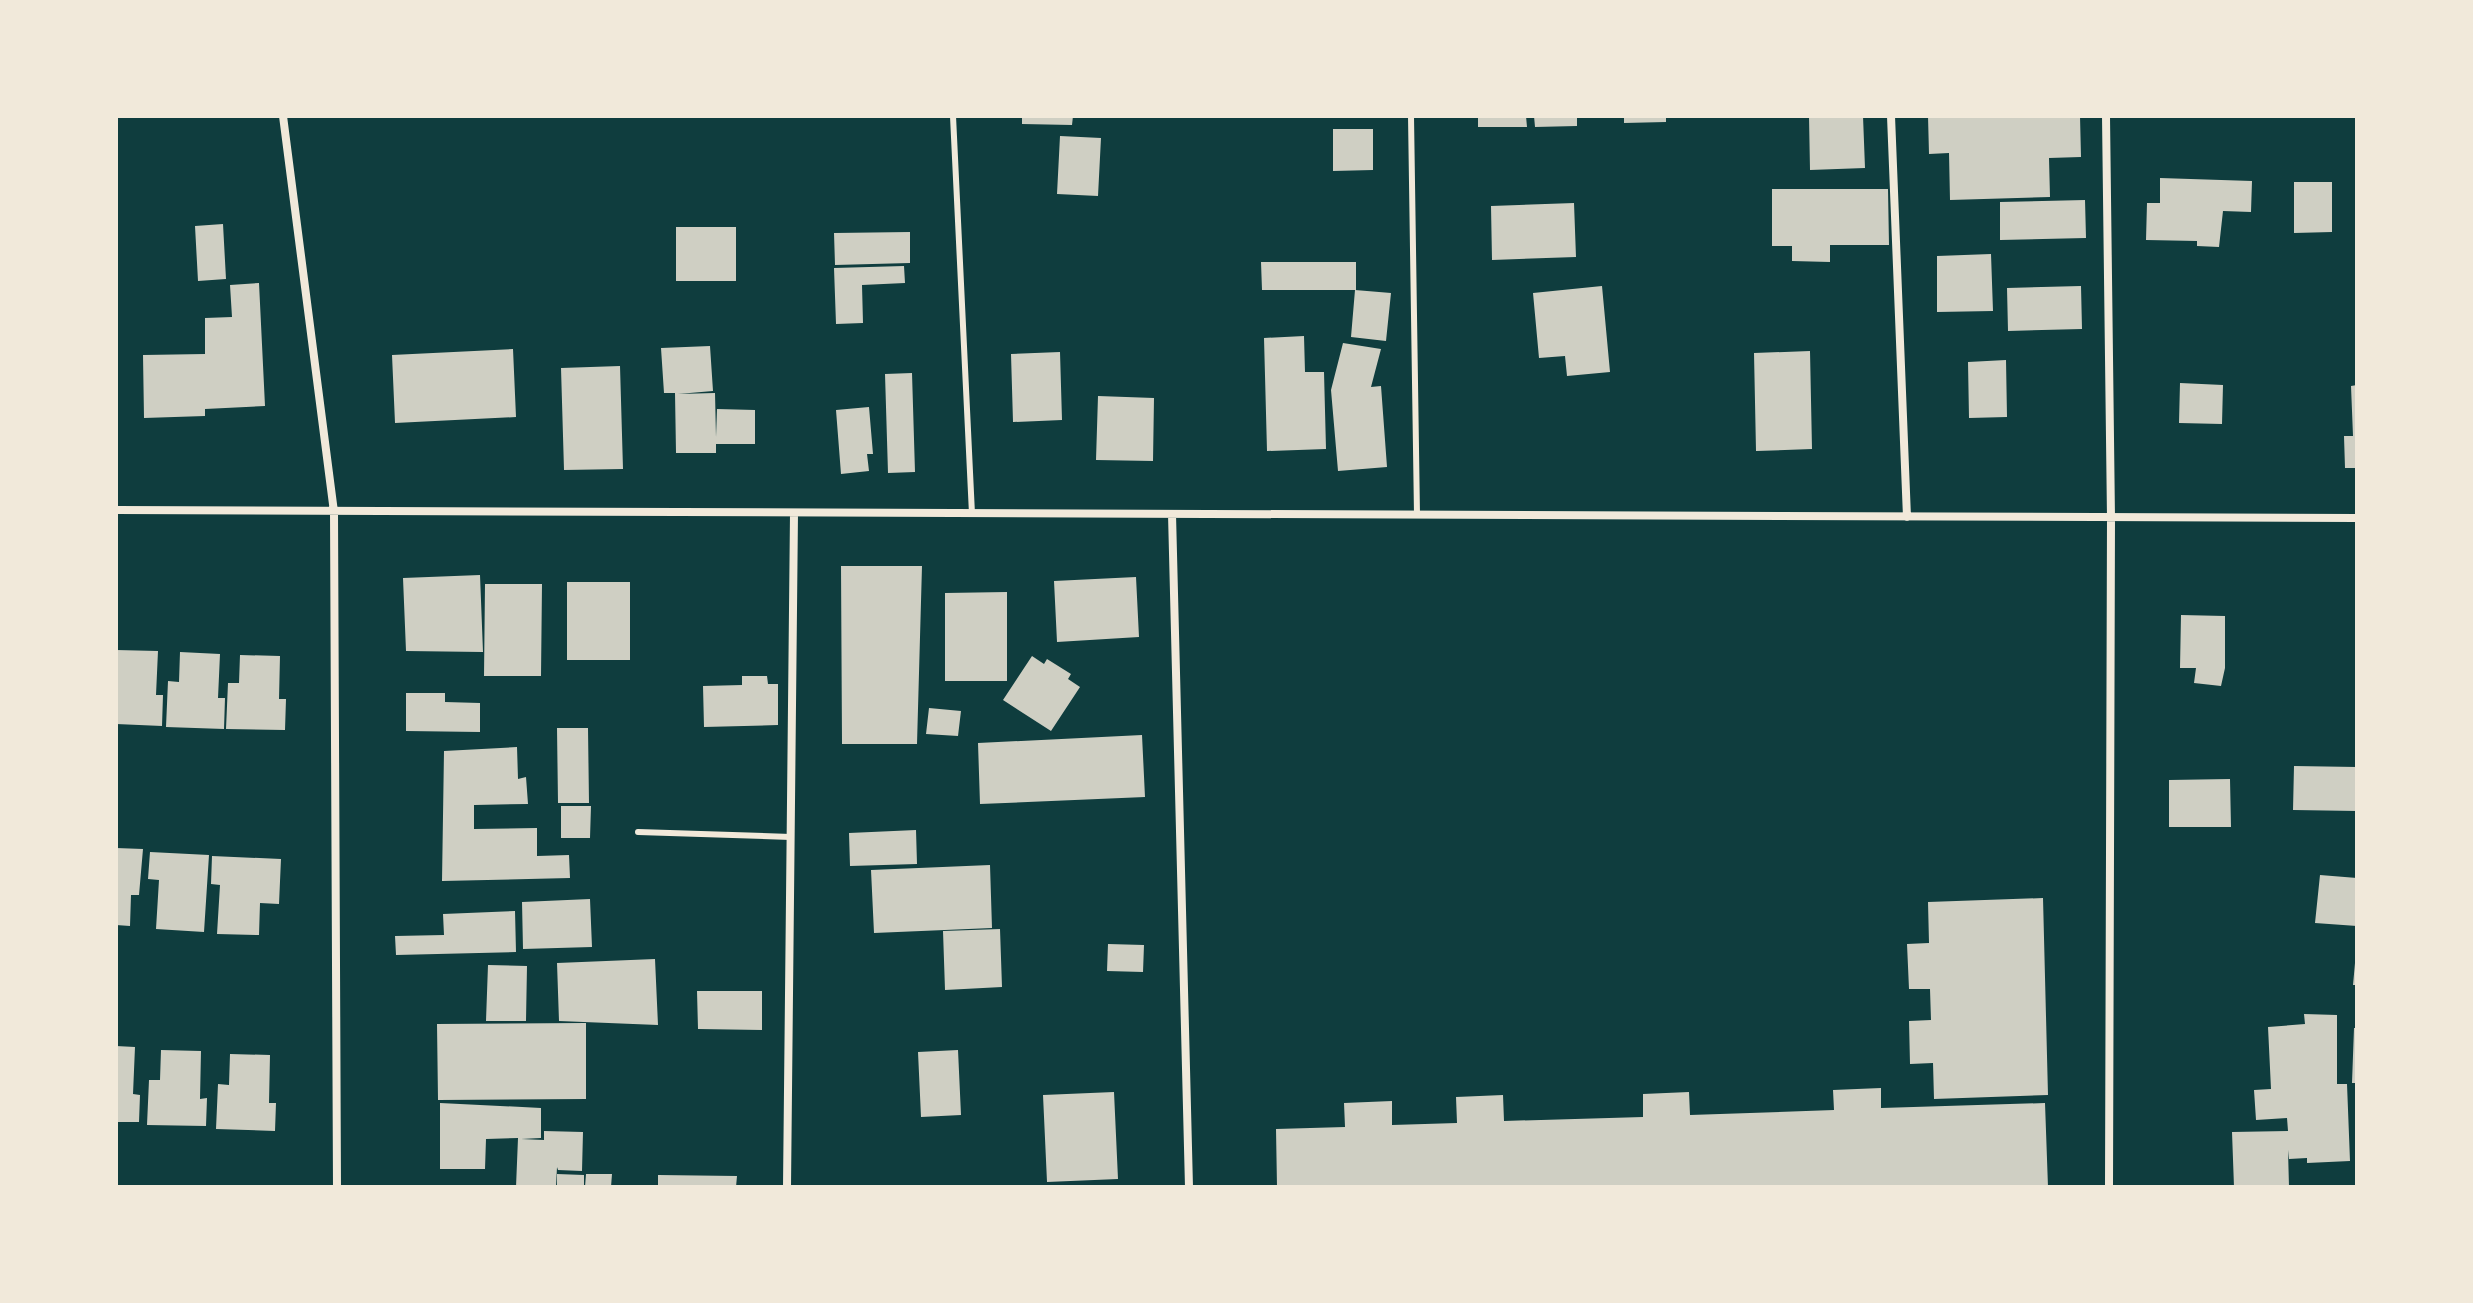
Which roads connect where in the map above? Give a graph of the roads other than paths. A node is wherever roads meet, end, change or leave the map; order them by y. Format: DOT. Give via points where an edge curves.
graph roads {
  1 [pos="283,116"];
  2 [pos="953,116"];
  3 [pos="1411,116"];
  4 [pos="1891,116"];
  5 [pos="2106,116"];
  6 [pos="116,510"];
  7 [pos="334,512"];
  8 [pos="794,513"];
  9 [pos="972,514"];
  10 [pos="1172,514"];
  11 [pos="1417,515"];
  12 [pos="1907,517"];
  13 [pos="2111,518"];
  14 [pos="2357,518"];
  15 [pos="638,832"];
  16 [pos="791,837"];
  17 [pos="337,1187"];
  18 [pos="787,1187"];
  19 [pos="1189,1187"];
  20 [pos="2109,1187"];
  1 -- 7 [label="street"];
  2 -- 9 [label="lane"];
  3 -- 11 [label="lane"];
  4 -- 12 [label="street"];
  5 -- 13 [label="street"];
  6 -- 7 [label="street"];
  7 -- 8 [label="street"];
  7 -- 17 [label="street"];
  8 -- 9 [label="street"];
  8 -- 16 [label="street"];
  9 -- 10 [label="street"];
  10 -- 11 [label="street"];
  10 -- 19 [label="street"];
  11 -- 12 [label="street"];
  12 -- 13 [label="street"];
  13 -- 14 [label="street"];
  13 -- 20 [label="street"];
  15 -- 16 [label="lane"];
  16 -- 18 [label="street"];
}
